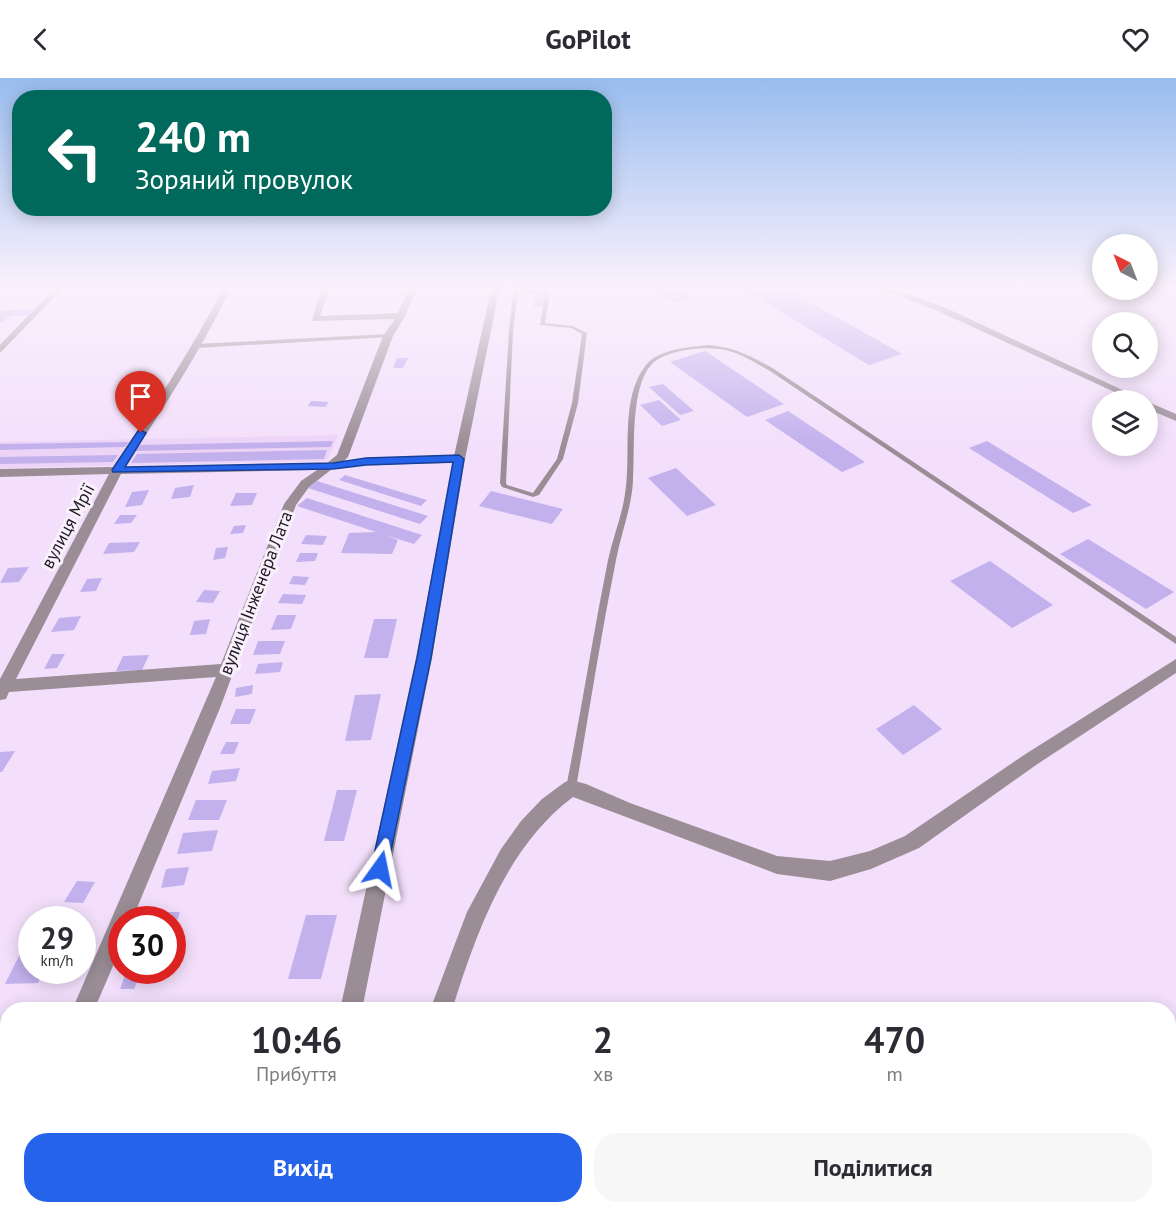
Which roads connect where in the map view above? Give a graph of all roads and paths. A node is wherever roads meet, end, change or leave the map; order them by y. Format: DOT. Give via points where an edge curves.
graph roads {
  1 [pos="11,339"];
  2 [pos="200,339"];
  3 [pos="331,339"];
  4 [pos="387,339"];
  5 [pos="485,339"];
  6 [pos="510,339"];
  7 [pos="584,339"];
  8 [pos="1006,339"];
  9 [pos="196,346"];
  10 [pos="0,350"];
  11 [pos="1116,390"];
  12 [pos="1158,410"];
  13 [pos="1176,418"];
  14 [pos="459,459"];
  15 [pos="333,466"];
  16 [pos="117,470"];
  17 [pos="0,473"];
  18 [pos="1176,641"];
  19 [pos="1176,665"];
  20 [pos="227,670"];
  21 [pos="2,690"];
  22 [pos="571,788"];
  23 [pos="128,906"];
  24 [pos="108,952"];
  25 [pos="86,1002"];
  26 [pos="353,1002"];
  27 [pos="443,1002"];
  1 -- 10 [label="street"];
  2 -- 9 [label="street, вулиця Мрії"];
  3 -- 9 [label="lane"];
  4 -- 15 [label="street, вулиця Інженера Лата" via="349,445"];
  5 -- 14 [label="street"];
  6 -- 7 [label="lane" via="502,483 533,495 560,459 575,403"];
  8 -- 11 [label="street"];
  9 -- 16 [label="street, вулиця Мрії"];
  12 -- 13 [label="street"];
  14 -- 15 [label="street"];
  14 -- 26 [label="street" via="424,658"];
  15 -- 16 [label="street"];
  15 -- 20 [label="street, вулиця Інженера Лата" via="305,484 290,504"];
  16 -- 17 [label="street"];
  16 -- 21 [label="street, вулиця Мрії"];
  18 -- 22 [label="lane" via="772,370 720,346 673,352 647,366 633,398 630,487 616,541"];
  19 -- 22 [label="street" via="912,842 871,860 830,871 777,865"];
  20 -- 21 [label="street"];
  20 -- 23 [label="street, вулиця Інженера Лата"];
  22 -- 27 [label="street" via="555,797 500,867 452,972"];
  24 -- 25 [label="street, вулиця Інженера Лата"];
}
